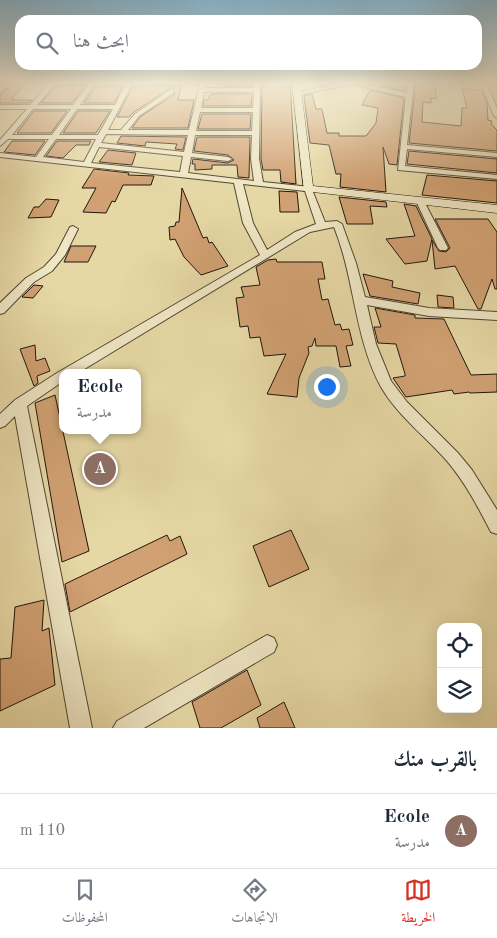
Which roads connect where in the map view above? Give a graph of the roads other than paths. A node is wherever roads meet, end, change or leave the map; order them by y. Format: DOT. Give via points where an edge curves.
graph roads {
  1 [pos="24,116"];
  2 [pos="69,116"];
  3 [pos="112,116"];
  4 [pos="136,116"];
  5 [pos="196,116"];
  6 [pos="256,116"];
  7 [pos="300,116"];
  8 [pos="408,116"];
  9 [pos="124,132"];
  10 [pos="192,132"];
  11 [pos="255,133"];
  12 [pos="6,137"];
  13 [pos="54,137"];
  14 [pos="100,138"];
  15 [pos="0,144"];
  16 [pos="404,147"];
  17 [pos="188,154"];
  18 [pos="0,155"];
  19 [pos="497,155"];
  20 [pos="228,159"];
  21 [pos="38,160"];
  22 [pos="86,165"];
  23 [pos="183,176"];
  24 [pos="497,178"];
  25 [pos="238,182"];
  26 [pos="259,184"];
  27 [pos="308,189"];
  28 [pos="420,201"];
  29 [pos="497,209"];
  30 [pos="321,225"];
  31 [pos="72,229"];
  32 [pos="443,248"];
  33 [pos="264,256"];
  34 [pos="359,300"];
  35 [pos="0,310"];
  36 [pos="497,316"];
  37 [pos="74,369"];
  38 [pos="59,378"];
  39 [pos="20,404"];
  40 [pos="0,422"];
  41 [pos="497,526"];
  42 [pos="267,645"];
  43 [pos="81,728"];
  44 [pos="124,728"];
  1 -- 12 [label="street"];
  2 -- 13 [label="street"];
  3 -- 14 [label="street"];
  4 -- 9 [label="street"];
  5 -- 10 [label="street"];
  6 -- 11 [label="street"];
  7 -- 27 [label="street"];
  8 -- 16 [label="street"];
  9 -- 10 [label="street"];
  9 -- 14 [label="street"];
  10 -- 11 [label="street"];
  10 -- 17 [label="street"];
  11 -- 26 [label="street" via="254,159"];
  12 -- 13 [label="street"];
  12 -- 15 [label="street"];
  13 -- 14 [label="street"];
  13 -- 21 [label="street"];
  14 -- 17 [label="street"];
  14 -- 22 [label="street"];
  16 -- 19 [label="street"];
  16 -- 24 [label="street" via="402,168"];
  17 -- 20 [label="street"];
  17 -- 23 [label="street"];
  18 -- 21 [label="street"];
  21 -- 22 [label="street"];
  22 -- 23 [label="street"];
  23 -- 25 [label="street"];
  25 -- 26 [label="street"];
  25 -- 33 [label="street" via="248,223"];
  26 -- 27 [label="street"];
  27 -- 28 [label="street"];
  27 -- 30 [label="street"];
  28 -- 29 [label="street"];
  28 -- 32 [label="street"];
  30 -- 33 [label="street" via="294,235"];
  30 -- 34 [label="street" via="337,224 345,240"];
  31 -- 35 [label="street" via="60,255 48,269 30,280"];
  33 -- 37 [label="street"];
  34 -- 36 [label="street" via="429,312"];
  34 -- 41 [label="street" via="368,343 387,384 462,468"];
  38 -- 39 [label="street"];
  39 -- 40 [label="street"];
  39 -- 43 [label="street"];
  42 -- 44 [label="street"];
}
